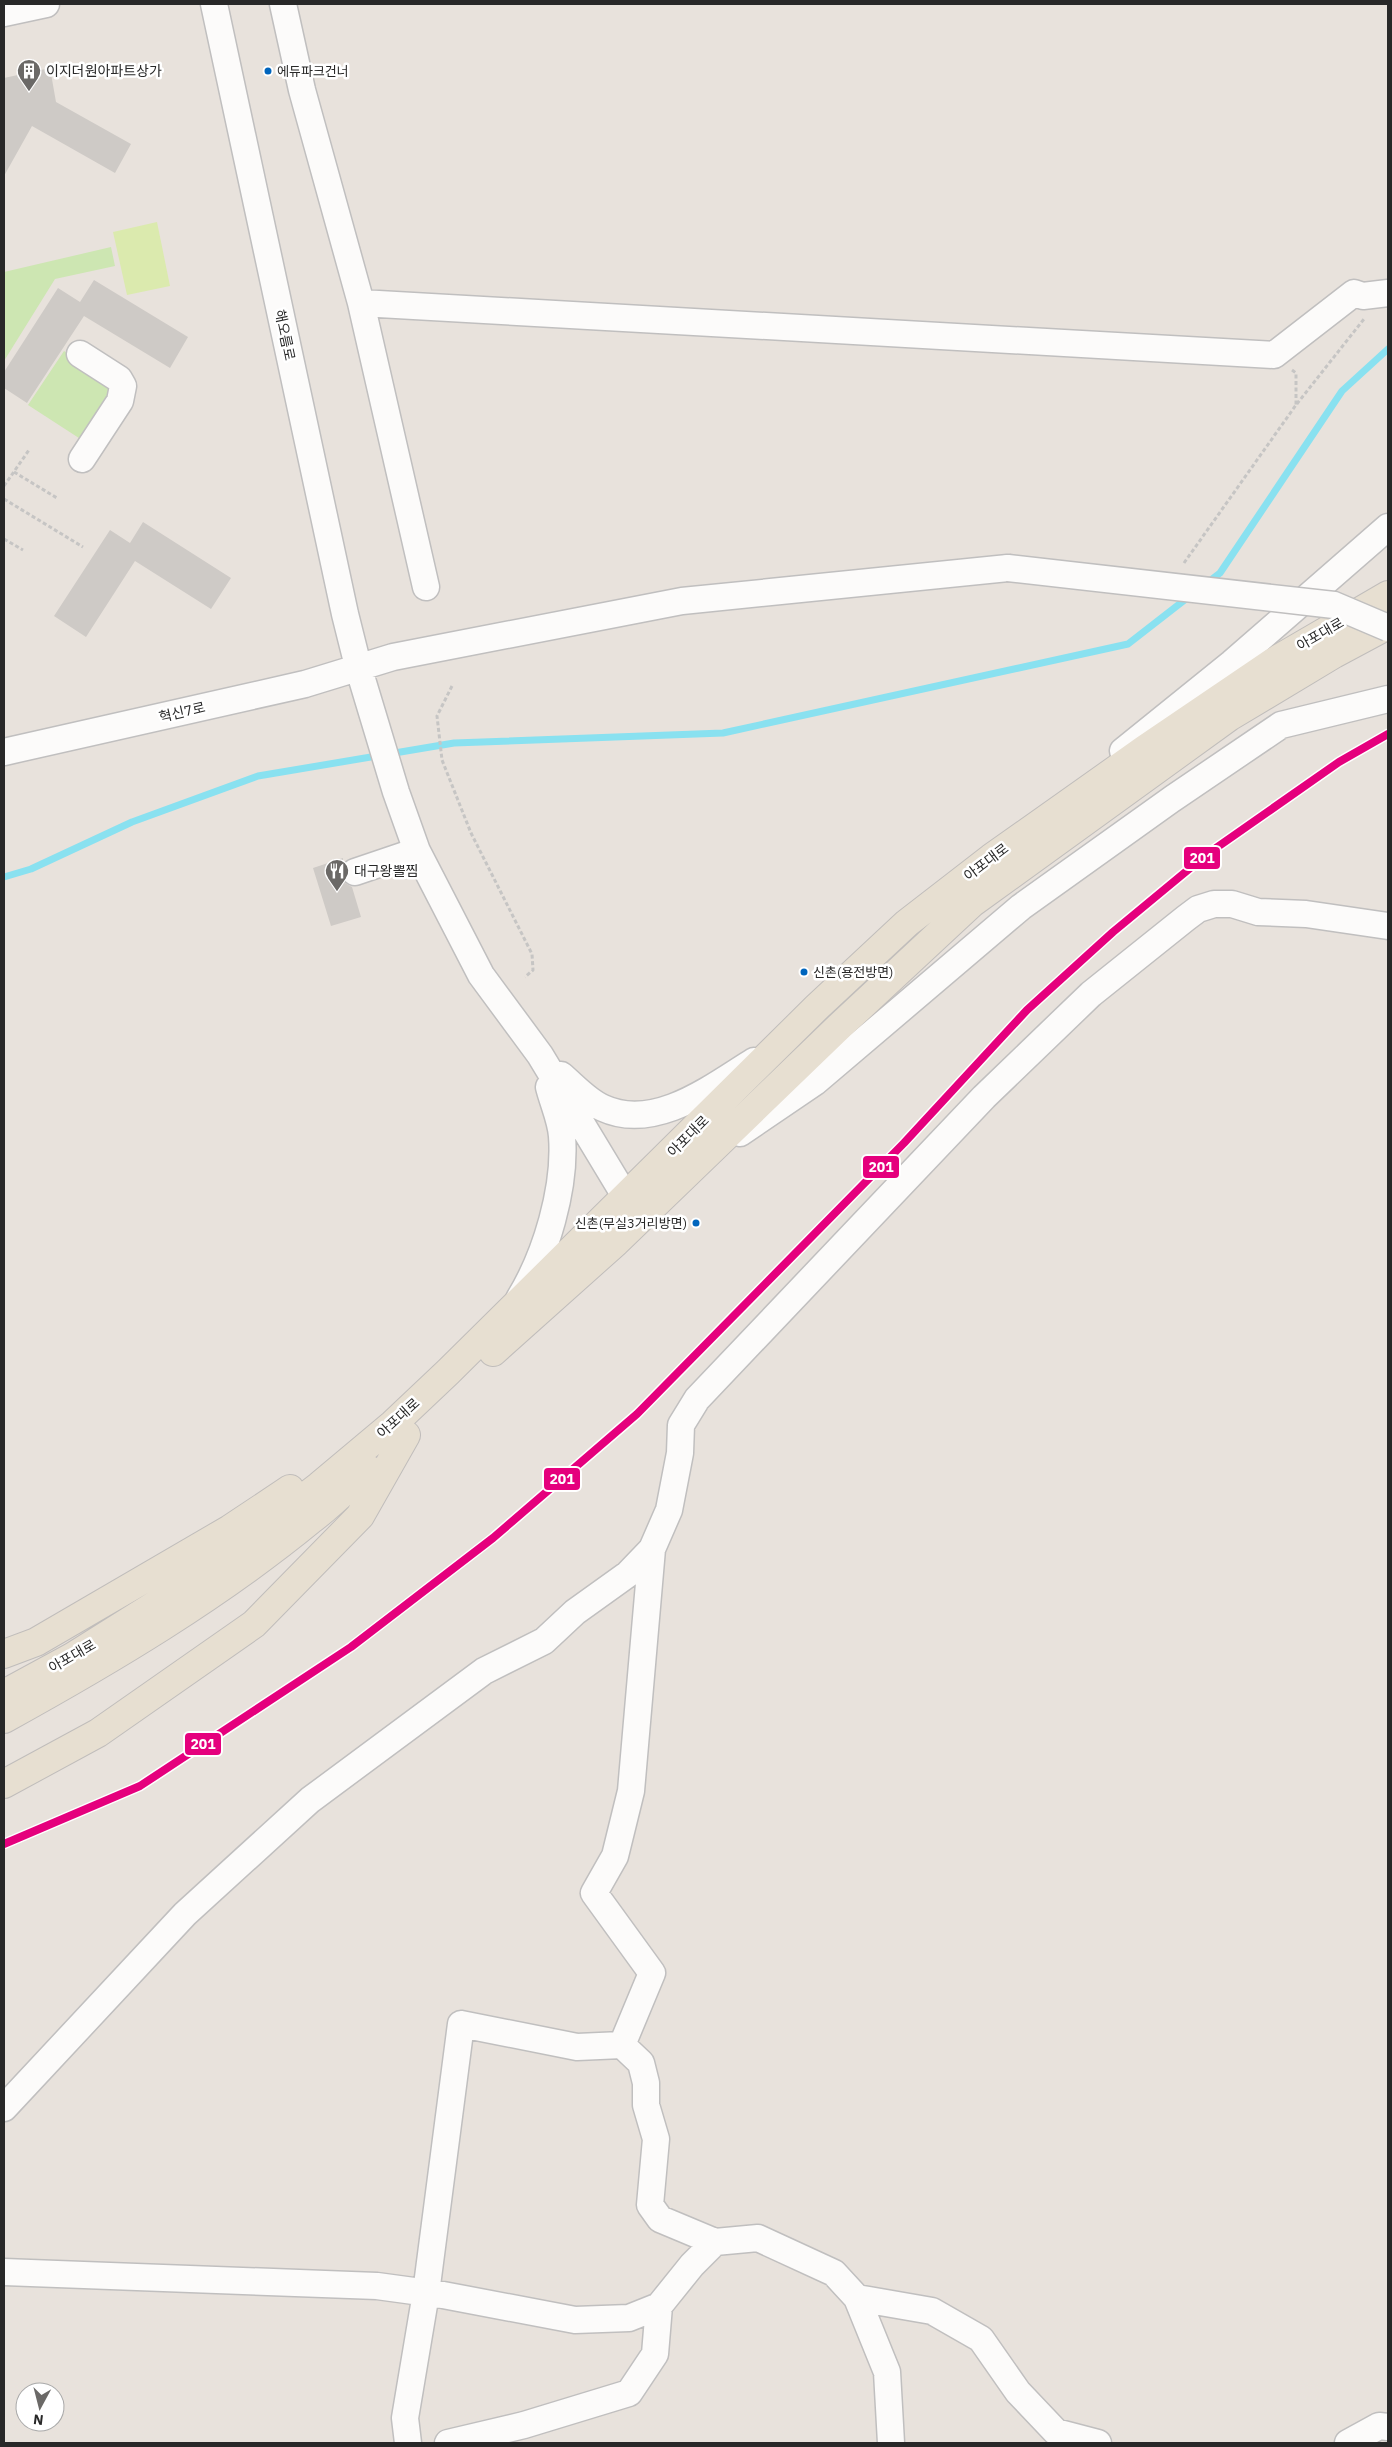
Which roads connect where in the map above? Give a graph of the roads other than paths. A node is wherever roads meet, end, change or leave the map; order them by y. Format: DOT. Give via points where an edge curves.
graph roads {
  1 [pos="46,4"];
  2 [pos="214,4"];
  3 [pos="283,4"];
  4 [pos="4,13"];
  5 [pos="1376,294"];
  6 [pos="361,304"];
  7 [pos="80,354"];
  8 [pos="82,459"];
  9 [pos="1388,528"];
  10 [pos="426,587"];
  11 [pos="1388,595"];
  12 [pos="1388,627"];
  13 [pos="358,666"];
  14 [pos="1388,699"];
  15 [pos="4,752"];
  16 [pos="417,851"];
  17 [pos="991,858"];
  18 [pos="355,872"];
  19 [pos="1388,926"];
  20 [pos="776,1048"];
  21 [pos="540,1055"];
  22 [pos="698,1162"];
  23 [pos="632,1208"];
  24 [pos="515,1306"];
  25 [pos="399,1429"];
  26 [pos="652,1549"];
  27 [pos="4,1654"];
  28 [pos="4,1694"];
  29 [pos="4,1719"];
  30 [pos="4,1784"];
  31 [pos="622,2045"];
  32 [pos="4,2108"];
  33 [pos="715,2242"];
  34 [pos="4,2272"];
  35 [pos="426,2293"];
  36 [pos="857,2298"];
  37 [pos="659,2306"];
  38 [pos="1388,2427"];
  39 [pos="408,2443"];
  40 [pos="448,2443"];
  41 [pos="891,2443"];
  42 [pos="1098,2443"];
  43 [pos="1348,2443"];
  1 -- 4 [label="street"];
  2 -- 13 [label="street, 해오름로"];
  3 -- 6 [label="street" via="302,90"];
  5 -- 6 [label="street" via="1354,293 1274,355"];
  6 -- 10 [label="street"];
  7 -- 8 [label="street" via="119,379 123,386 120,401"];
  9 -- 17 [label="street" via="1232,663"];
  11 -- 17 [label="main road, 아포대로" via="1272,662"];
  12 -- 13 [label="street, 혁신7로, bridge" via="1334,605 1008,568 682,601"];
  12 -- 22 [label="main road, 아포대로" via="1334,654 1229,718 972,904"];
  13 -- 15 [label="street, 혁신7로" via="305,684"];
  13 -- 16 [label="street, 해오름로"];
  14 -- 22 [label="street" via="1281,725 1242,751 1021,907 815,1082"];
  16 -- 18 [label="street"];
  16 -- 21 [label="street, 해오름로" via="481,975"];
  17 -- 20 [label="main road, 아포대로" via="907,923"];
  19 -- 26 [label="street" via="1214,904 1198,909 1091,994 984,1097 697,1399 681,1425 680,1453 669,1510"];
  20 -- 21 [label="street" via="690,1099 650,1114 603,1108 582,1094"];
  20 -- 23 [label="main road, 아포대로"];
  21 -- 23 [label="street"];
  21 -- 24 [label="street" via="562,1134 562,1161 556,1205 546,1239"];
  22 -- 23 [label="main road, 아포대로"];
  23 -- 24 [label="main road, 아포대로"];
  23 -- 25 [label="main road, 아포대로"];
  24 -- 25 [label="main road, 아포대로"];
  25 -- 27 [label="main road" via="353,1446 230,1529 36,1642"];
  25 -- 28 [label="main road, 아포대로" via="209,1571 72,1657"];
  25 -- 29 [label="main road, 아포대로" via="312,1519 220,1589 135,1644"];
  25 -- 30 [label="main road" via="360,1516 254,1624 98,1733"];
  26 -- 31 [label="street" via="631,1791 614,1856 594,1893 652,1973"];
  26 -- 32 [label="street" via="628,1574 575,1612 544,1641 484,1671 310,1800 185,1914"];
  31 -- 33 [label="street" via="641,2063 646,2083 646,2105 656,2139 650,2206 660,2219"];
  31 -- 35 [label="street" via="577,2047 461,2024"];
  33 -- 36 [label="street" via="758,2238 834,2272"];
  33 -- 37 [label="street"];
  34 -- 35 [label="street" via="377,2286"];
  35 -- 37 [label="street" via="576,2320 629,2318"];
  35 -- 39 [label="street" via="405,2418"];
  36 -- 41 [label="street" via="887,2372"];
  36 -- 42 [label="street" via="932,2311 981,2339 1018,2392 1056,2432"];
  37 -- 40 [label="street" via="654,2354 629,2394"];
  38 -- 43 [label="street" via="1379,2426"];
}
